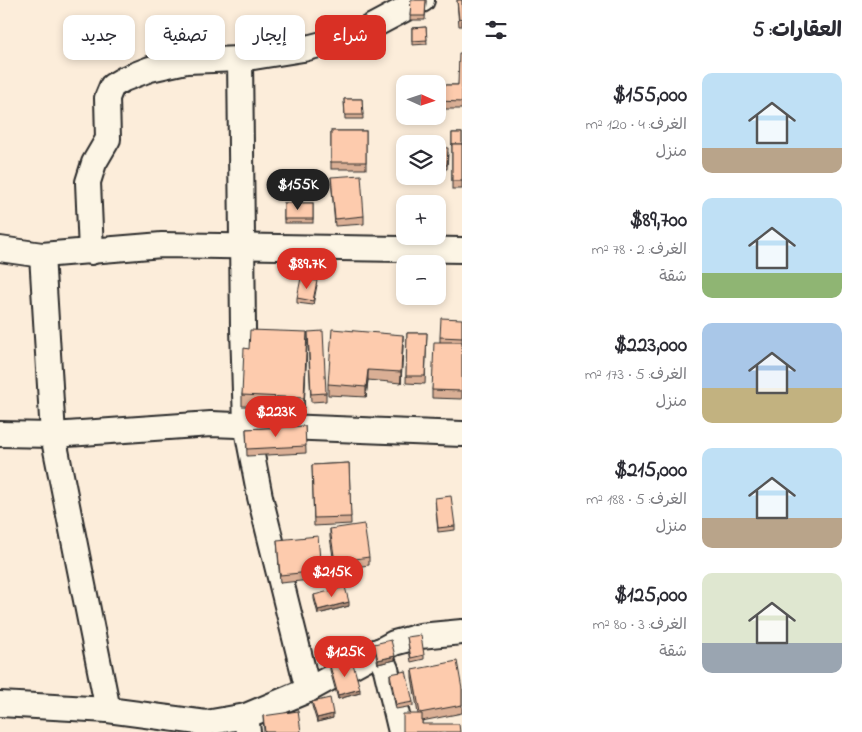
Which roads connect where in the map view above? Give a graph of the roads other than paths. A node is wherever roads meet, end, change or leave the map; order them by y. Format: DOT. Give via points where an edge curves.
graph roads {
  1 [pos="422,0"];
  2 [pos="305,48"];
  3 [pos="235,58"];
  4 [pos="240,60"];
  5 [pos="242,245"];
  6 [pos="0,249"];
  7 [pos="462,250"];
  8 [pos="91,252"];
  9 [pos="42,255"];
  10 [pos="246,424"];
  11 [pos="0,434"];
  12 [pos="462,434"];
  13 [pos="53,435"];
  14 [pos="462,632"];
  15 [pos="378,651"];
  16 [pos="308,690"];
  17 [pos="0,704"];
  18 [pos="108,710"];
  19 [pos="247,724"];
  20 [pos="400,732"];
  1 -- 2 [label="street" via="354,36"];
  3 -- 8 [label="street" via="186,61 159,67 112,86 107,98 108,139 94,163 88,182"];
  4 -- 5 [label="street"];
  5 -- 7 [label="street"];
  5 -- 8 [label="street" via="162,245"];
  5 -- 10 [label="street"];
  6 -- 9 [label="street"];
  8 -- 9 [label="street"];
  9 -- 13 [label="street"];
  10 -- 12 [label="street"];
  10 -- 13 [label="street"];
  10 -- 16 [label="street" via="260,497"];
  11 -- 13 [label="street"];
  13 -- 18 [label="street"];
  14 -- 15 [label="street" via="420,636"];
  15 -- 16 [label="street"];
  15 -- 20 [label="street" via="386,670"];
  16 -- 19 [label="street"];
  17 -- 18 [label="street"];
  18 -- 19 [label="street" via="206,723"];
}
